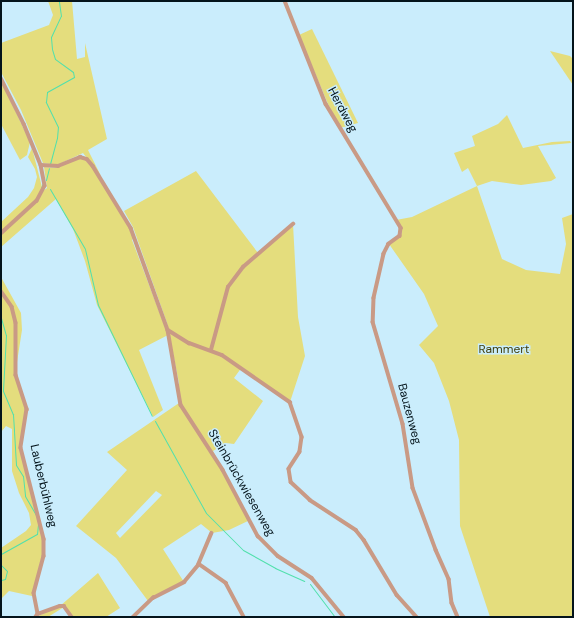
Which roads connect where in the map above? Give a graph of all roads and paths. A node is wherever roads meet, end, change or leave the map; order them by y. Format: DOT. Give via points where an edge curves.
graph roads {
  1 [pos="285,1"];
  2 [pos="1,78"];
  3 [pos="41,165"];
  4 [pos="396,220"];
  5 [pos="293,224"];
  6 [pos="1,234"];
  7 [pos="1,291"];
  8 [pos="168,330"];
  9 [pos="211,350"];
  10 [pos="212,533"];
  11 [pos="199,564"];
  12 [pos="37,616"];
  13 [pos="72,617"];
  14 [pos="133,617"];
  15 [pos="244,617"];
  16 [pos="344,617"];
  17 [pos="417,617"];
  18 [pos="458,617"];
  1 -- 4 [label="street, Herdweg" via="326,104"];
  2 -- 3 [label="street"];
  3 -- 6 [label="street" via="45,186 38,201"];
  3 -- 8 [label="street, Steinbrückwiesenweg" via="54,167 80,157 87,159 93,166 131,228"];
  4 -- 18 [label="street, Bauzenweg" via="402,232 389,244 384,254 374,298 373,322 404,424 413,488 449,578 452,603"];
  5 -- 9 [label="street" via="243,267 228,288"];
  7 -- 12 [label="street, Lauberbühlweg" via="12,307 16,322 16,375 27,409 21,448 44,539 44,556 34,593"];
  8 -- 9 [label="street" via="183,340"];
  8 -- 16 [label="street, Steinbrückwiesenweg" via="182,405 223,470 258,536 278,556 312,578"];
  9 -- 17 [label="street" via="241,367 290,402 302,437 300,452 289,469 291,482 310,500 356,530 397,595"];
  10 -- 11 [label="street"];
  11 -- 14 [label="street" via="184,582 152,598"];
  11 -- 15 [label="street" via="226,583"];
  12 -- 13 [label="street" via="64,606"];
}
